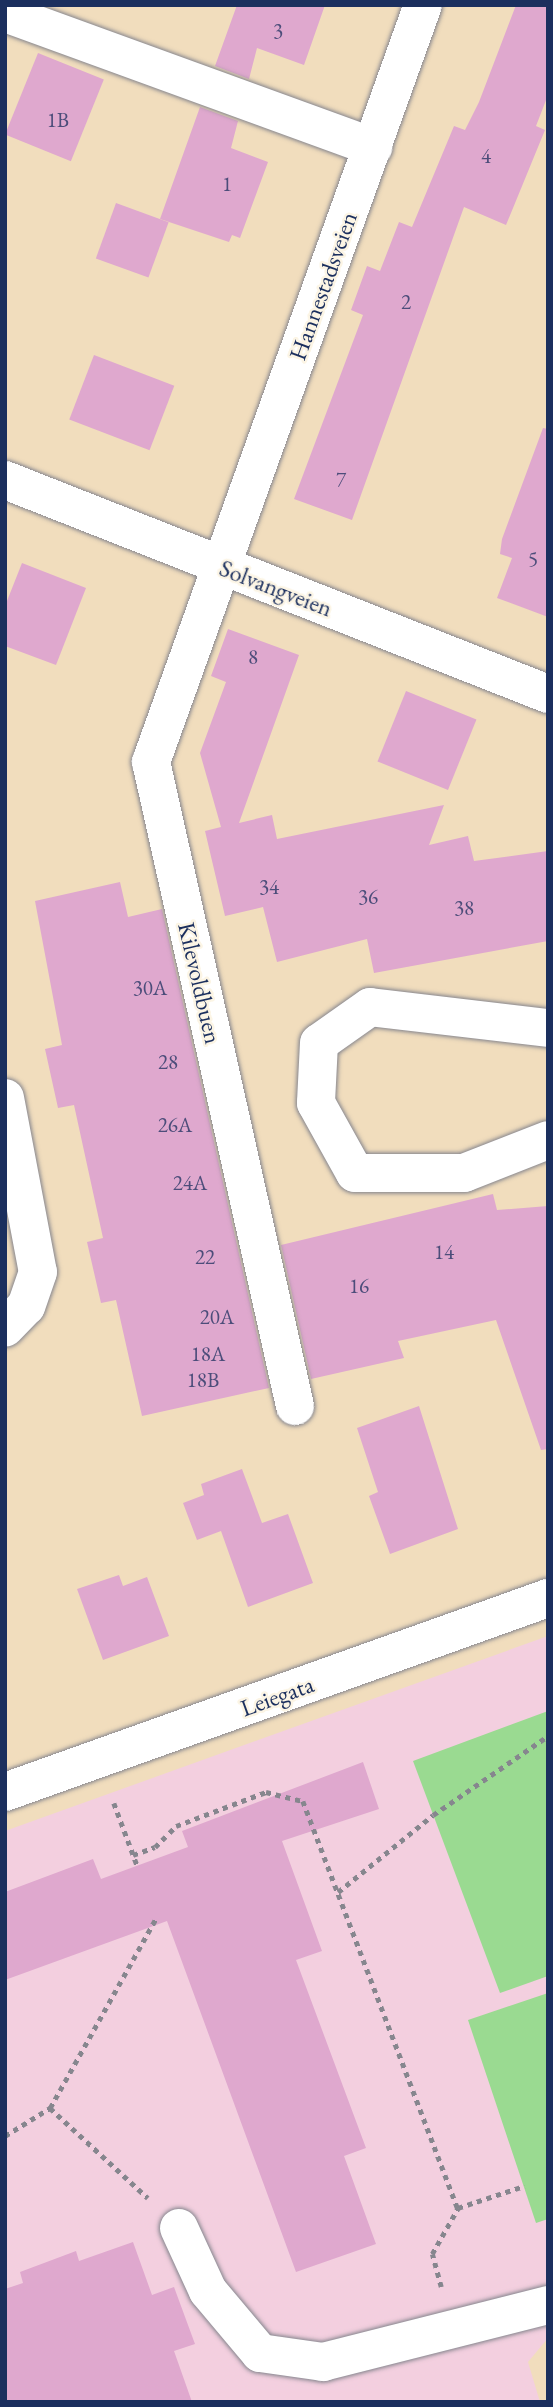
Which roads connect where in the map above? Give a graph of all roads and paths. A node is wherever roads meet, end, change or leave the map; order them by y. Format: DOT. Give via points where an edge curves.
graph roads {
  1 [pos="423,5"];
  2 [pos="5,13"];
  3 [pos="373,147"];
  4 [pos="5,480"];
  5 [pos="220,566"];
  6 [pos="548,694"];
  7 [pos="548,1028"];
  8 [pos="5,1098"];
  9 [pos="548,1140"];
  10 [pos="5,1328"];
  11 [pos="295,1406"];
  12 [pos="548,1598"];
  13 [pos="548,1737"];
  14 [pos="109,1789"];
  15 [pos="5,1792"];
  16 [pos="133,1855"];
  17 [pos="137,1865"];
  18 [pos="338,1892"];
  19 [pos="156,1918"];
  20 [pos="50,2108"];
  21 [pos="5,2136"];
  22 [pos="524,2186"];
  23 [pos="458,2208"];
  24 [pos="179,2228"];
  25 [pos="548,2305"];
  26 [pos="453,2329"];
  1 -- 3 [label="street, Hannestadsveien"];
  2 -- 3 [label="street"];
  3 -- 5 [label="street, Hannestadsveien"];
  4 -- 5 [label="street, Solvangveien"];
  5 -- 6 [label="street, Solvangveien"];
  5 -- 11 [label="street, Kilevoldbuen" via="151,762"];
  7 -- 9 [label="street" via="370,1007 319,1043 316,1103 355,1172 464,1173"];
  8 -- 10 [label="street" via="38,1272 26,1306"];
  12 -- 15 [label="street, Leiegata"];
  13 -- 18 [label="path" via="433,1815"];
  14 -- 16 [label="path"];
  16 -- 17 [label="path"];
  16 -- 18 [label="path" via="155,1847 176,1826 266,1791 303,1801"];
  18 -- 23 [label="path"];
  19 -- 20 [label="path"];
  20 -- 21 [label="path"];
  20 -- 24 [label="path"];
  22 -- 23 [label="path"];
  23 -- 26 [label="path" via="432,2253"];
  24 -- 26 [label="street" via="208,2291 260,2353 323,2362"];
  25 -- 26 [label="street"];
}
